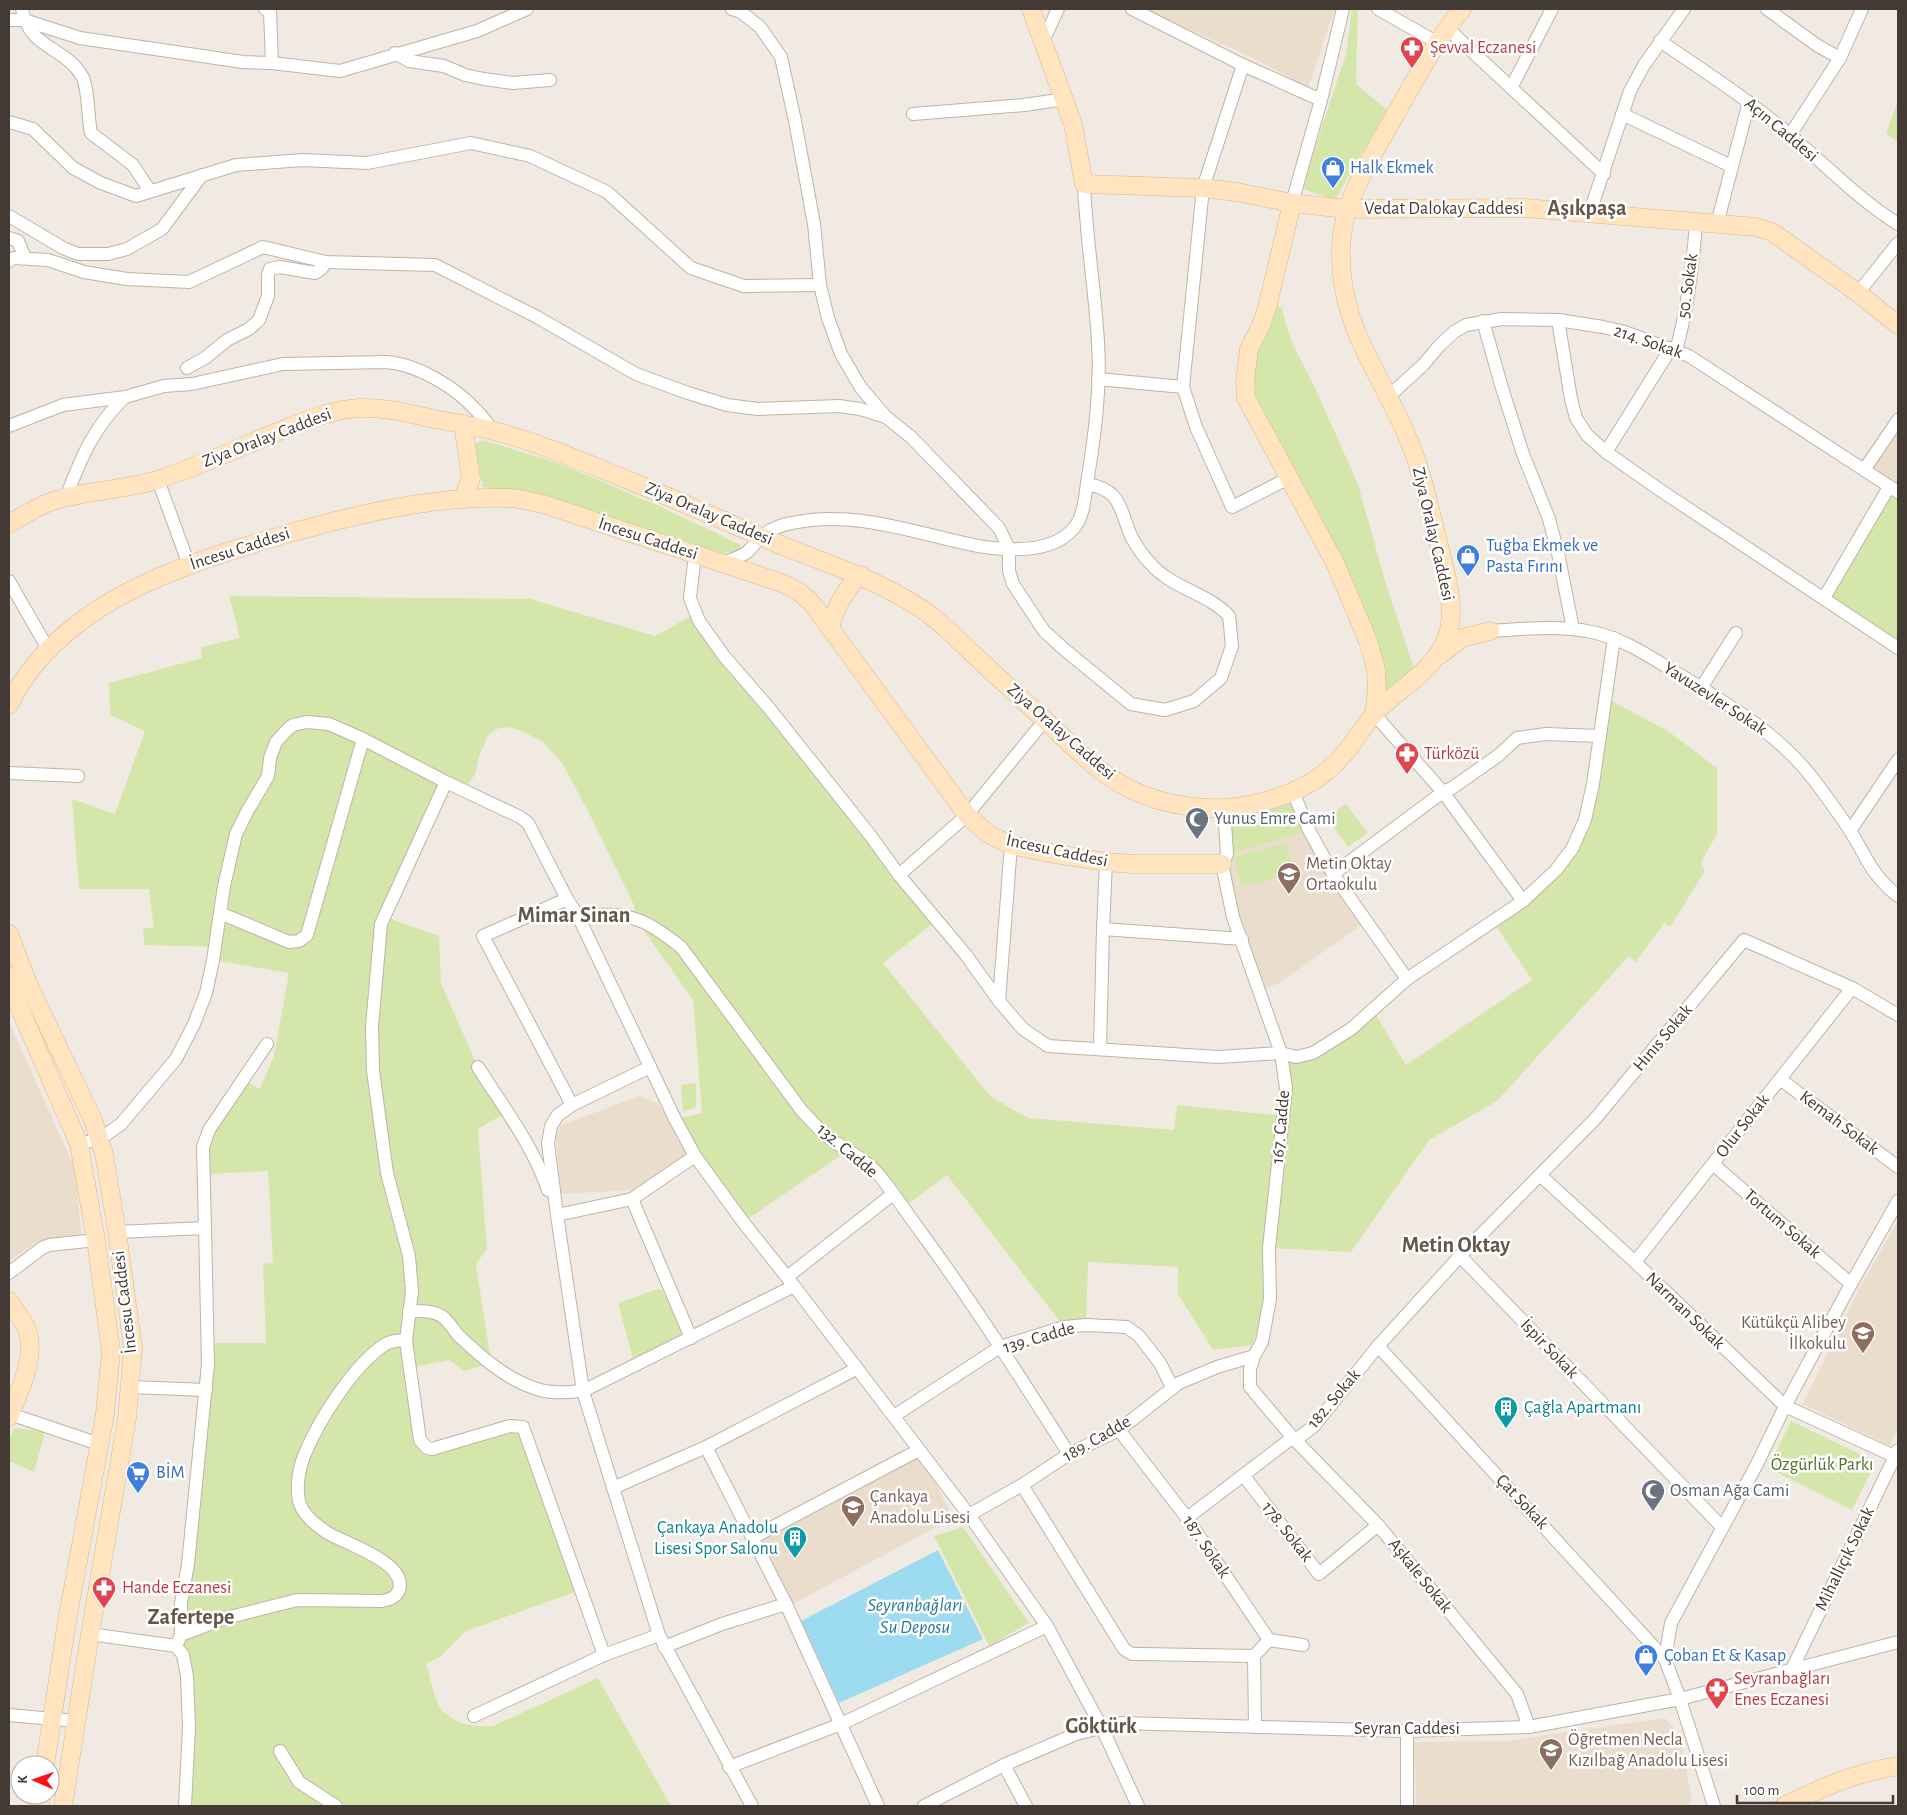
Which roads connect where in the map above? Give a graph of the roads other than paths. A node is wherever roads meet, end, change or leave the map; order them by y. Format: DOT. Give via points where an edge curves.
graph roads {
  1 [pos="264,9"];
  2 [pos="527,9"];
  3 [pos="732,9"];
  4 [pos="1031,9"];
  5 [pos="1058,9"];
  6 [pos="1132,9"];
  7 [pos="1343,9"];
  8 [pos="1378,9"];
  9 [pos="1462,9"];
  10 [pos="1552,9"];
  11 [pos="1684,9"];
  12 [pos="1767,9"];
  13 [pos="1862,9"];
  14 [pos="23,14"];
  15 [pos="9,20"];
  16 [pos="1442,35"];
  17 [pos="1043,41"];
  18 [pos="1660,41"];
  19 [pos="396,53"];
  20 [pos="1840,58"];
  21 [pos="272,64"];
  22 [pos="1243,65"];
  23 [pos="550,80"];
  24 [pos="1511,88"];
  25 [pos="1065,99"];
  26 [pos="1321,100"];
  27 [pos="1749,102"];
  28 [pos="913,114"];
  29 [pos="1622,114"];
  30 [pos="9,122"];
  31 [pos="1790,135"];
  32 [pos="1731,166"];
  33 [pos="1604,174"];
  34 [pos="202,175"];
  35 [pos="1084,184"];
  36 [pos="1203,188"];
  37 [pos="150,191"];
  38 [pos="1292,203"];
  39 [pos="1347,210"];
  40 [pos="1590,212"];
  41 [pos="9,216"];
  42 [pos="1696,222"];
  43 [pos="1718,224"];
  44 [pos="1898,224"];
  45 [pos="9,238"];
  46 [pos="1898,243"];
  47 [pos="25,258"];
  48 [pos="9,261"];
  49 [pos="326,262"];
  50 [pos="820,285"];
  51 [pos="1858,293"];
  52 [pos="1558,320"];
  53 [pos="1483,321"];
  54 [pos="1898,326"];
  55 [pos="1673,349"];
  56 [pos="186,368"];
  57 [pos="1098,379"];
  58 [pos="1183,387"];
  59 [pos="125,397"];
  60 [pos="1388,397"];
  61 [pos="886,417"];
  62 [pos="1898,420"];
  63 [pos="464,424"];
  64 [pos="9,426"];
  65 [pos="493,431"];
  66 [pos="1606,452"];
  67 [pos="1864,470"];
  68 [pos="1289,478"];
  69 [pos="158,480"];
  70 [pos="1086,484"];
  71 [pos="1894,489"];
  72 [pos="66,497"];
  73 [pos="463,499"];
  74 [pos="9,524"];
  75 [pos="760,537"];
  76 [pos="1009,549"];
  77 [pos="695,554"];
  78 [pos="722,563"];
  79 [pos="189,565"];
  80 [pos="861,575"];
  81 [pos="9,582"];
  82 [pos="1824,598"];
  83 [pos="1450,605"];
  84 [pos="830,627"];
  85 [pos="1573,629"];
  86 [pos="1490,631"];
  87 [pos="1736,633"];
  88 [pos="1614,638"];
  89 [pos="1898,648"];
  90 [pos="48,649"];
  91 [pos="1437,657"];
  92 [pos="1701,688"];
  93 [pos="9,705"];
  94 [pos="1374,714"];
  95 [pos="1045,720"];
  96 [pos="1600,736"];
  97 [pos="363,739"];
  98 [pos="1898,760"];
  99 [pos="9,773"];
  100 [pos="78,776"];
  101 [pos="446,782"];
  102 [pos="1293,792"];
  103 [pos="1443,792"];
  104 [pos="1224,808"];
  105 [pos="968,814"];
  106 [pos="1850,831"];
  107 [pos="1011,845"];
  108 [pos="1106,862"];
  109 [pos="1222,864"];
  110 [pos="1333,874"];
  111 [pos="899,875"];
  112 [pos="1898,896"];
  113 [pos="567,899"];
  114 [pos="1522,902"];
  115 [pos="220,913"];
  116 [pos="578,916"];
  117 [pos="1103,929"];
  118 [pos="9,934"];
  119 [pos="1242,939"];
  120 [pos="12,976"];
  121 [pos="1407,979"];
  122 [pos="1852,988"];
  123 [pos="999,1001"];
  124 [pos="1898,1015"];
  125 [pos="267,1044"];
  126 [pos="1100,1048"];
  127 [pos="1282,1053"];
  128 [pos="478,1067"];
  129 [pos="650,1067"];
  130 [pos="1780,1079"];
  131 [pos="572,1105"];
  132 [pos="100,1139"];
  133 [pos="79,1144"];
  134 [pos="695,1156"];
  135 [pos="1713,1164"];
  136 [pos="1898,1167"];
  137 [pos="1540,1175"];
  138 [pos="893,1194"];
  139 [pos="632,1199"];
  140 [pos="1898,1201"];
  141 [pos="557,1215"];
  142 [pos="205,1228"];
  143 [pos="117,1232"];
  144 [pos="96,1240"];
  145 [pos="1460,1256"];
  146 [pos="1635,1262"];
  147 [pos="9,1273"];
  148 [pos="790,1281"];
  149 [pos="1851,1284"];
  150 [pos="9,1301"];
  151 [pos="409,1311"];
  152 [pos="691,1338"];
  153 [pos="406,1341"];
  154 [pos="1000,1346"];
  155 [pos="1378,1346"];
  156 [pos="1254,1356"];
  157 [pos="856,1368"];
  158 [pos="131,1387"];
  159 [pos="1172,1388"];
  160 [pos="206,1390"];
  161 [pos="583,1391"];
  162 [pos="1785,1406"];
  163 [pos="10,1416"];
  164 [pos="894,1416"];
  165 [pos="1119,1430"];
  166 [pos="1293,1438"];
  167 [pos="99,1444"];
  168 [pos="706,1447"];
  169 [pos="919,1450"];
  170 [pos="1069,1454"];
  171 [pos="1895,1461"];
  172 [pos="1244,1476"];
  173 [pos="1022,1485"];
  174 [pos="613,1488"];
  175 [pos="968,1515"];
  176 [pos="1187,1518"];
  177 [pos="1378,1525"];
  178 [pos="1722,1527"];
  179 [pos="752,1538"];
  180 [pos="786,1604"];
  181 [pos="1047,1626"];
  182 [pos="90,1634"];
  183 [pos="658,1635"];
  184 [pos="178,1640"];
  185 [pos="1269,1640"];
  186 [pos="1898,1642"];
  187 [pos="1303,1645"];
  188 [pos="664,1647"];
  189 [pos="604,1655"];
  190 [pos="1254,1656"];
  191 [pos="1665,1659"];
  192 [pos="1792,1669"];
  193 [pos="1680,1699"];
  194 [pos="9,1716"];
  195 [pos="474,1716"];
  196 [pos="52,1719"];
  197 [pos="76,1722"];
  198 [pos="841,1724"];
  199 [pos="1255,1727"];
  200 [pos="1529,1727"];
  201 [pos="1102,1728"];
  202 [pos="1407,1731"];
  203 [pos="280,1751"];
  204 [pos="47,1755"];
  205 [pos="1004,1765"];
  206 [pos="1898,1766"];
  207 [pos="730,1767"];
  208 [pos="63,1806"];
  209 [pos="184,1806"];
  210 [pos="336,1806"];
  211 [pos="752,1806"];
  212 [pos="878,1806"];
  213 [pos="924,1806"];
  214 [pos="1026,1806"];
  215 [pos="1138,1806"];
  216 [pos="1407,1806"];
  217 [pos="1714,1806"];
  218 [pos="1784,1806"];
  1 -- 21 [label="street" via="270,12"];
  2 -- 19 [label="street" via="477,31"];
  3 -- 50 [label="street" via="760,27 780,58 814,224"];
  4 -- 17 [label="main road"];
  5 -- 17 [label="street"];
  6 -- 22 [label="street"];
  7 -- 26 [label="street"];
  8 -- 16 [label="street"];
  9 -- 16 [label="main road, Ziya Oralay Caddesi"];
  10 -- 24 [label="street"];
  11 -- 18 [label="street"];
  12 -- 20 [label="street"];
  13 -- 20 [label="street"];
  14 -- 15 [label="street"];
  14 -- 21 [label="street" via="80,38"];
  14 -- 37 [label="street" via="38,41 62,55 84,78 91,133 132,165"];
  16 -- 24 [label="street"];
  16 -- 39 [label="main road, Ziya Oralay Caddesi" via="1380,142"];
  17 -- 25 [label="main road"];
  18 -- 27 [label="street, Açın Caddesi"];
  18 -- 29 [label="street" via="1630,91"];
  19 -- 21 [label="street" via="340,71"];
  19 -- 23 [label="street" via="409,61 437,64 484,79 512,83"];
  20 -- 31 [label="street"];
  22 -- 26 [label="street"];
  22 -- 36 [label="street"];
  24 -- 33 [label="street"];
  25 -- 28 [label="street"];
  25 -- 35 [label="main road"];
  26 -- 38 [label="street"];
  27 -- 31 [label="street, Açın Caddesi"];
  27 -- 32 [label="street"];
  29 -- 32 [label="street"];
  29 -- 33 [label="street"];
  30 -- 37 [label="street" via="33,129 73,168 101,183 136,196"];
  31 -- 44 [label="street, Açın Caddesi" via="1845,185"];
  32 -- 43 [label="street"];
  33 -- 40 [label="street"];
  34 -- 37 [label="street"];
  34 -- 41 [label="street" via="162,229 127,249 108,254 78,254"];
  34 -- 50 [label="street" via="236,164 303,160 367,163 471,143 530,156 607,192 691,268 744,286"];
  35 -- 36 [label="main road, Vedat Dalokay Caddesi"];
  35 -- 57 [label="street" via="1098,343"];
  36 -- 38 [label="main road, Vedat Dalokay Caddesi"];
  36 -- 58 [label="street"];
  38 -- 39 [label="main road, Vedat Dalokay Caddesi"];
  38 -- 68 [label="main road" via="1268,304 1250,349 1245,382 1246,398"];
  39 -- 40 [label="main road, Vedat Dalokay Caddesi" via="1525,208"];
  39 -- 60 [label="main road, Ziya Oralay Caddesi" via="1342,237 1346,305 1368,360"];
  40 -- 42 [label="main road, Vedat Dalokay Caddesi"];
  42 -- 43 [label="main road, Vedat Dalokay Caddesi"];
  42 -- 55 [label="street, 50. Sokak" via="1682,328"];
  43 -- 51 [label="main road, Vedat Dalokay Caddesi" via="1756,227 1772,232"];
  45 -- 47 [label="street" via="18,241"];
  46 -- 51 [label="street"];
  47 -- 48 [label="street"];
  47 -- 49 [label="street" via="48,260 84,272 128,279 189,282 263,247"];
  49 -- 56 [label="street" via="315,273 280,267 270,269 268,296 259,320"];
  49 -- 61 [label="street" via="435,265 537,317 636,374 727,405 758,409 839,406"];
  50 -- 61 [label="street" via="841,354 861,388"];
  51 -- 54 [label="main road, Vedat Dalokay Caddesi"];
  52 -- 53 [label="street, 214. Sokak"];
  52 -- 55 [label="street, 214. Sokak" via="1625,332"];
  52 -- 66 [label="street" via="1576,418"];
  53 -- 60 [label="street, 214. Sokak" via="1454,332"];
  53 -- 85 [label="street" via="1523,454 1549,519"];
  55 -- 66 [label="street, 50. Sokak"];
  55 -- 67 [label="street, 214. Sokak"];
  57 -- 58 [label="street"];
  57 -- 70 [label="street"];
  58 -- 68 [label="street" via="1196,427 1232,507"];
  59 -- 64 [label="street" via="63,406"];
  59 -- 65 [label="street" via="164,386 192,384 282,364 397,363 444,383 476,408"];
  59 -- 72 [label="street" via="104,418 83,455"];
  60 -- 83 [label="main road, Ziya Oralay Caddesi" via="1410,442 1425,488 1449,588"];
  61 -- 76 [label="street" via="911,437 999,528"];
  62 -- 67 [label="street"];
  63 -- 65 [label="main road, Ziya Oralay Caddesi"];
  63 -- 69 [label="main road, Ziya Oralay Caddesi" via="384,409 334,411"];
  63 -- 73 [label="main road" via="471,478"];
  65 -- 75 [label="main road, Ziya Oralay Caddesi" via="572,457"];
  66 -- 82 [label="street"];
  67 -- 71 [label="street, 214. Sokak"];
  68 -- 94 [label="main road" via="1336,566 1368,641 1376,669"];
  69 -- 72 [label="main road, Ziya Oralay Caddesi"];
  69 -- 79 [label="street"];
  70 -- 76 [label="street" via="1081,515 1065,536 1034,548"];
  70 -- 76 [label="street" via="1101,486 1112,495 1120,505 1132,538 1151,565 1230,616 1232,646 1221,678 1194,701 1165,710 1131,704 1064,650 1044,631 1013,584"];
  71 -- 82 [label="street"];
  72 -- 74 [label="main road, Ziya Oralay Caddesi" via="28,512"];
  73 -- 77 [label="main road, İncesu Caddesi" via="511,498 543,504"];
  73 -- 79 [label="main road, İncesu Caddesi" via="353,516 237,548"];
  75 -- 76 [label="street" via="791,523 836,518 936,535 978,546"];
  75 -- 78 [label="street" via="748,551"];
  75 -- 80 [label="main road, Ziya Oralay Caddesi"];
  77 -- 78 [label="main road, İncesu Caddesi"];
  77 -- 111 [label="street" via="690,598 699,621"];
  78 -- 84 [label="main road, İncesu Caddesi" via="798,591"];
  79 -- 90 [label="main road, İncesu Caddesi" via="105,606"];
  80 -- 84 [label="main road" via="845,592"];
  80 -- 95 [label="main road, Ziya Oralay Caddesi" via="916,605 948,628"];
  81 -- 90 [label="street"];
  82 -- 89 [label="street"];
  83 -- 86 [label="main road" via="1468,624"];
  83 -- 91 [label="main road, Ziya Oralay Caddesi" via="1449,632"];
  84 -- 105 [label="main road, İncesu Caddesi"];
  85 -- 86 [label="street, Yavuzevler Sokak"];
  85 -- 88 [label="street, Yavuzevler Sokak"];
  86 -- 91 [label="main road" via="1462,638"];
  87 -- 92 [label="street"];
  88 -- 92 [label="street, Yavuzevler Sokak" via="1637,648"];
  88 -- 96 [label="street"];
  90 -- 93 [label="main road, İncesu Caddesi" via="17,688"];
  91 -- 94 [label="main road, Ziya Oralay Caddesi"];
  92 -- 106 [label="street, Yavuzevler Sokak" via="1739,711 1787,750 1808,772"];
  94 -- 102 [label="main road, Ziya Oralay Caddesi" via="1329,770"];
  94 -- 103 [label="street"];
  95 -- 104 [label="main road, Ziya Oralay Caddesi" via="1124,787 1176,804"];
  95 -- 105 [label="street"];
  96 -- 103 [label="street" via="1556,734 1517,738 1499,755"];
  96 -- 114 [label="street" via="1585,820 1572,849 1556,870"];
  97 -- 101 [label="street"];
  97 -- 115 [label="street" via="329,724 307,722 288,729 276,742 268,776 236,834"];
  97 -- 115 [label="street" via="307,935 299,941 289,942"];
  98 -- 106 [label="street"];
  99 -- 100 [label="street"];
  101 -- 113 [label="street" via="528,823"];
  101 -- 151 [label="street" via="381,924 372,1026 373,1071 387,1173 408,1256 412,1291"];
  102 -- 104 [label="main road, Ziya Oralay Caddesi" via="1262,802"];
  102 -- 110 [label="street"];
  103 -- 110 [label="street"];
  103 -- 114 [label="street"];
  104 -- 109 [label="street, 167. Cadde" via="1227,854"];
  105 -- 107 [label="main road, İncesu Caddesi" via="988,834"];
  105 -- 111 [label="street"];
  106 -- 112 [label="street, Yavuzevler Sokak" via="1874,873"];
  107 -- 108 [label="main road, İncesu Caddesi"];
  107 -- 123 [label="street"];
  108 -- 109 [label="main road, İncesu Caddesi"];
  108 -- 117 [label="street"];
  109 -- 119 [label="street, 167. Cadde" via="1233,917"];
  110 -- 121 [label="street"];
  111 -- 123 [label="street" via="966,955"];
  113 -- 116 [label="street"];
  113 -- 131 [label="street" via="483,936"];
  114 -- 121 [label="street"];
  115 -- 132 [label="street" via="206,993 176,1059 121,1124"];
  116 -- 129 [label="street"];
  116 -- 138 [label="street, 132. Cadde" via="607,914 642,920 681,947 802,1111 832,1140 862,1158"];
  117 -- 119 [label="street"];
  117 -- 126 [label="street"];
  118 -- 120 [label="main road, İncesu Caddesi"];
  119 -- 127 [label="street, 167. Cadde"];
  120 -- 132 [label="main road, İncesu Caddesi" via="93,1120"];
  120 -- 133 [label="main road, İncesu Caddesi" via="14,993"];
  121 -- 127 [label="street" via="1328,1045 1296,1057"];
  122 -- 124 [label="street, Hınıs Sokak"];
  122 -- 130 [label="street, Olur Sokak"];
  122 -- 137 [label="street, Hınıs Sokak" via="1744,940 1595,1119"];
  123 -- 126 [label="street" via="1023,1029 1048,1046"];
  125 -- 142 [label="street" via="209,1130 203,1147"];
  126 -- 127 [label="street" via="1218,1057"];
  127 -- 156 [label="street, 167. Cadde" via="1286,1088 1269,1248 1270,1299 1262,1342"];
  128 -- 141 [label="street" via="517,1126 542,1173"];
  129 -- 131 [label="street"];
  129 -- 134 [label="street"];
  130 -- 135 [label="street, Olur Sokak"];
  130 -- 136 [label="street, Kemah Sokak"];
  131 -- 141 [label="street" via="558,1115 551,1126 548,1143"];
  132 -- 133 [label="street"];
  132 -- 143 [label="main road, İncesu Caddesi"];
  133 -- 144 [label="main road, İncesu Caddesi"];
  134 -- 139 [label="street"];
  134 -- 148 [label="street"];
  135 -- 146 [label="street, Olur Sokak"];
  135 -- 149 [label="street, Tortum Sokak"];
  137 -- 145 [label="street, Hınıs Sokak"];
  137 -- 146 [label="street, Narman Sokak"];
  138 -- 148 [label="street"];
  138 -- 154 [label="street, 132. Cadde"];
  139 -- 141 [label="street"];
  139 -- 152 [label="street"];
  140 -- 149 [label="street"];
  141 -- 161 [label="street"];
  142 -- 143 [label="street"];
  142 -- 160 [label="street"];
  143 -- 158 [label="main road, İncesu Caddesi" via="133,1348"];
  144 -- 147 [label="street" via="49,1245"];
  144 -- 167 [label="main road, İncesu Caddesi" via="110,1351 109,1383"];
  145 -- 155 [label="street, 182. Sokak"];
  145 -- 178 [label="street, İspir Sokak"];
  146 -- 162 [label="street, Narman Sokak"];
  148 -- 152 [label="street"];
  148 -- 157 [label="street"];
  149 -- 162 [label="street"];
  150 -- 163 [label="main road" via="26,1328 29,1350 25,1378"];
  151 -- 153 [label="street"];
  151 -- 161 [label="street" via="425,1311 443,1318 480,1355 522,1383 551,1392"];
  152 -- 161 [label="street"];
  153 -- 184 [label="street" via="385,1345 347,1383 313,1436 304,1457 298,1486 303,1511 312,1521 327,1533 366,1551 393,1569 400,1582 395,1596 381,1601 297,1600 226,1618"];
  153 -- 189 [label="street" via="420,1440 427,1448 510,1426 519,1426 526,1431"];
  154 -- 159 [label="street, 139. Cadde" via="1064,1327 1126,1327 1138,1336 1160,1363"];
  154 -- 164 [label="street, 139. Cadde"];
  154 -- 170 [label="street, 132. Cadde"];
  155 -- 166 [label="street, 182. Sokak" via="1314,1426"];
  155 -- 191 [label="street, Çat Sokak"];
  156 -- 159 [label="street, 189. Cadde" via="1217,1367"];
  156 -- 166 [label="street, 167. Cadde" via="1250,1387"];
  157 -- 164 [label="street"];
  157 -- 168 [label="street"];
  158 -- 160 [label="street"];
  158 -- 182 [label="main road, İncesu Caddesi"];
  159 -- 165 [label="street, 189. Cadde"];
  160 -- 184 [label="street"];
  161 -- 174 [label="street"];
  162 -- 171 [label="street, Narman Sokak"];
  162 -- 178 [label="street"];
  163 -- 167 [label="street"];
  164 -- 169 [label="street"];
  165 -- 170 [label="street, 189. Cadde"];
  165 -- 176 [label="street, 187. Sokak"];
  166 -- 172 [label="street, 182. Sokak"];
  166 -- 177 [label="street, Aşkale Sokak"];
  167 -- 196 [label="main road, İncesu Caddesi"];
  168 -- 174 [label="street"];
  168 -- 179 [label="street"];
  169 -- 175 [label="street"];
  169 -- 179 [label="street"];
  170 -- 173 [label="street, 189. Cadde"];
  171 -- 192 [label="street, Mihallıçık Sokak"];
  172 -- 176 [label="street, 182. Sokak"];
  172 -- 177 [label="street, 178. Sokak" via="1319,1574"];
  173 -- 175 [label="street, 189. Cadde"];
  173 -- 190 [label="street" via="1124,1649 1132,1654"];
  174 -- 183 [label="street"];
  175 -- 181 [label="street"];
  176 -- 185 [label="street, 187. Sokak"];
  177 -- 200 [label="street, Aşkale Sokak" via="1517,1694"];
  178 -- 191 [label="street" via="1671,1623"];
  179 -- 180 [label="street"];
  180 -- 188 [label="street"];
  180 -- 198 [label="street"];
  181 -- 198 [label="street"];
  181 -- 201 [label="street"];
  182 -- 184 [label="street"];
  182 -- 197 [label="main road, İncesu Caddesi"];
  183 -- 188 [label="street"];
  183 -- 189 [label="street"];
  184 -- 209 [label="street" via="187,1676 190,1727"];
  185 -- 187 [label="street"];
  185 -- 190 [label="street"];
  186 -- 192 [label="street, Seyran Caddesi"];
  188 -- 207 [label="street"];
  189 -- 195 [label="street"];
  190 -- 199 [label="street"];
  191 -- 193 [label="street"];
  192 -- 193 [label="street, Seyran Caddesi"];
  193 -- 200 [label="street, Seyran Caddesi"];
  193 -- 217 [label="street"];
  194 -- 196 [label="street"];
  196 -- 197 [label="street"];
  196 -- 204 [label="main road, İncesu Caddesi"];
  197 -- 208 [label="main road, İncesu Caddesi"];
  198 -- 207 [label="street"];
  198 -- 212 [label="street"];
  199 -- 201 [label="street, Seyran Caddesi" via="1121,1723"];
  199 -- 202 [label="street, Seyran Caddesi"];
  200 -- 202 [label="street, Seyran Caddesi"];
  201 -- 205 [label="street, Seyran Caddesi" via="1076,1734"];
  201 -- 215 [label="street"];
  202 -- 216 [label="street"];
  203 -- 210 [label="street" via="299,1782"];
  205 -- 213 [label="street, Seyran Caddesi"];
  205 -- 214 [label="street"];
  206 -- 218 [label="main road" via="1879,1768 1836,1782"];
  207 -- 211 [label="street"];
}
